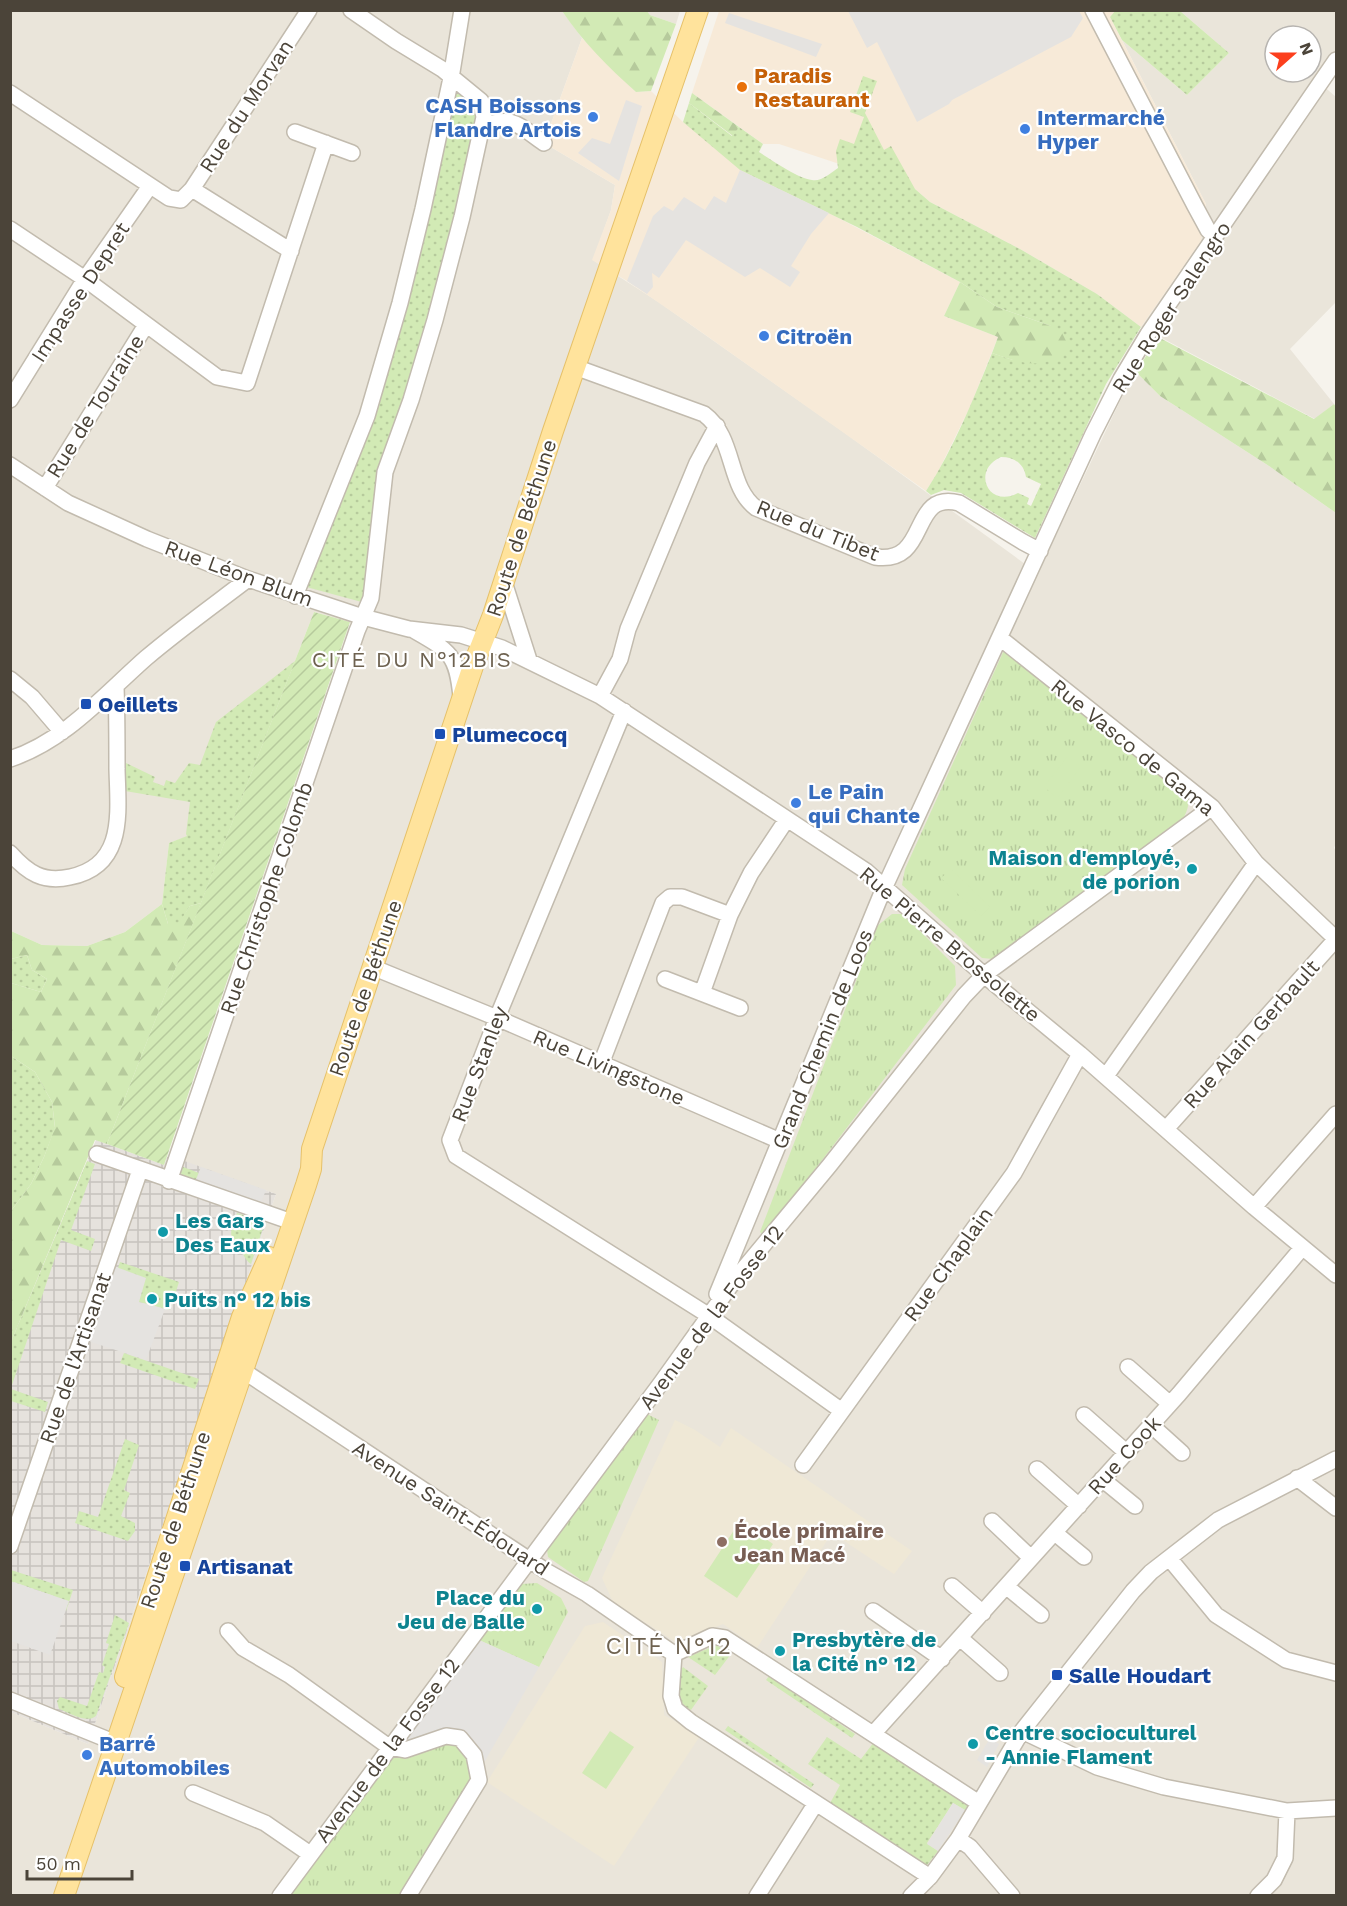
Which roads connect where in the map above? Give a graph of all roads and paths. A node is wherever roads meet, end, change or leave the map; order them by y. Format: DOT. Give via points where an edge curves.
graph roads {
  1 [pos="309,10"];
  2 [pos="351,10"];
  3 [pos="462,10"];
  4 [pos="698,10"];
  5 [pos="1093,10"];
  6 [pos="1336,60"];
  7 [pos="451,78"];
  8 [pos="10,93"];
  9 [pos="482,127"];
  10 [pos="295,132"];
  11 [pos="326,143"];
  12 [pos="544,143"];
  13 [pos="352,153"];
  14 [pos="150,186"];
  15 [pos="186,195"];
  16 [pos="10,229"];
  17 [pos="1215,237"];
  18 [pos="291,251"];
  19 [pos="85,279"];
  20 [pos="146,325"];
  21 [pos="576,367"];
  22 [pos="10,400"];
  23 [pos="717,426"];
  24 [pos="10,465"];
  25 [pos="45,488"];
  26 [pos="1040,551"];
  27 [pos="1032,570"];
  28 [pos="248,579"];
  29 [pos="504,582"];
  30 [pos="295,596"];
  31 [pos="363,617"];
  32 [pos="409,629"];
  33 [pos="1000,638"];
  34 [pos="482,642"];
  35 [pos="529,660"];
  36 [pos="10,679"];
  37 [pos="116,687"];
  38 [pos="600,696"];
  39 [pos="461,703"];
  40 [pos="624,711"];
  41 [pos="62,732"];
  42 [pos="10,759"];
  43 [pos="1212,807"];
  44 [pos="787,819"];
  45 [pos="10,853"];
  46 [pos="1256,863"];
  47 [pos="885,887"];
  48 [pos="730,915"];
  49 [pos="1336,939"];
  50 [pos="372,967"];
  51 [pos="984,975"];
  52 [pos="665,978"];
  53 [pos="702,993"];
  54 [pos="740,1008"];
  55 [pos="497,1018"];
  56 [pos="1080,1054"];
  57 [pos="601,1064"];
  58 [pos="1106,1076"];
  59 [pos="1336,1114"];
  60 [pos="1166,1129"];
  61 [pos="780,1141"];
  62 [pos="97,1154"];
  63 [pos="140,1170"];
  64 [pos="170,1180"];
  65 [pos="1254,1207"];
  66 [pos="287,1220"];
  67 [pos="1302,1248"];
  68 [pos="1336,1275"];
  69 [pos="708,1315"];
  70 [pos="235,1366"];
  71 [pos="1128,1367"];
  72 [pos="1170,1404"];
  73 [pos="842,1410"];
  74 [pos="1084,1415"];
  75 [pos="1151,1425"];
  76 [pos="1126,1452"];
  77 [pos="1182,1453"];
  78 [pos="1336,1459"];
  79 [pos="803,1465"];
  80 [pos="1037,1469"];
  81 [pos="1297,1478"];
  82 [pos="1102,1479"];
  83 [pos="1079,1506"];
  84 [pos="1135,1506"];
  85 [pos="1336,1508"];
  86 [pos="992,1521"];
  87 [pos="1055,1533"];
  88 [pos="10,1546"];
  89 [pos="1084,1557"];
  90 [pos="1031,1558"];
  91 [pos="1169,1558"];
  92 [pos="529,1560"];
  93 [pos="952,1586"];
  94 [pos="1007,1587"];
  95 [pos="873,1611"];
  96 [pos="983,1612"];
  97 [pos="1041,1615"];
  98 [pos="228,1631"];
  99 [pos="960,1638"];
  100 [pos="675,1654"];
  101 [pos="942,1659"];
  102 [pos="1000,1673"];
  103 [pos="1336,1673"];
  104 [pos="10,1700"];
  105 [pos="1022,1731"];
  106 [pos="873,1734"];
  107 [pos="110,1741"];
  108 [pos="389,1747"];
  109 [pos="193,1793"];
  110 [pos="816,1803"];
  111 [pos="979,1803"];
  112 [pos="1336,1808"];
  113 [pos="1287,1811"];
  114 [pos="958,1839"];
  115 [pos="310,1854"];
  116 [pos="930,1877"];
  117 [pos="51,1896"];
  118 [pos="64,1896"];
  119 [pos="280,1896"];
  120 [pos="408,1896"];
  121 [pos="758,1896"];
  122 [pos="910,1896"];
  123 [pos="1012,1896"];
  124 [pos="1257,1896"];
  1 -- 15 [label="street, Rue du Morvan"];
  2 -- 7 [label="street"];
  3 -- 7 [label="street"];
  4 -- 21 [label="main road, Route de Béthune"];
  5 -- 17 [label="street"];
  6 -- 17 [label="street, Rue Roger Salengro"];
  7 -- 9 [label="street" via="481,101"];
  7 -- 30 [label="street" via="423,209 367,416"];
  8 -- 14 [label="street"];
  9 -- 12 [label="street" via="498,121 513,122"];
  9 -- 31 [label="street, Rue Christophe Colomb" via="435,320 385,472 371,598"];
  10 -- 11 [label="street"];
  11 -- 13 [label="street"];
  11 -- 18 [label="street"];
  14 -- 15 [label="street" via="169,198"];
  14 -- 19 [label="street, Impasse Depret"];
  15 -- 18 [label="street"];
  16 -- 19 [label="street, Rue de Touraine"];
  17 -- 26 [label="street, Rue Roger Salengro" via="1121,379"];
  18 -- 20 [label="street, Rue de Touraine" via="247,383 217,377"];
  19 -- 20 [label="street, Rue de Touraine"];
  19 -- 22 [label="street, Impasse Depret"];
  20 -- 25 [label="street, Rue de Touraine"];
  21 -- 23 [label="street" via="704,414"];
  21 -- 29 [label="main road, Route de Béthune"];
  23 -- 26 [label="street, Rue du Tibet" via="744,496 756,508 875,557 887,559 907,549 927,511 951,501 959,502"];
  23 -- 38 [label="street" via="697,464 620,659"];
  24 -- 25 [label="street, Rue Léon Blum"];
  25 -- 28 [label="street, Rue Léon Blum" via="68,503 141,536"];
  26 -- 27 [label="street, Rue Roger Salengro"];
  27 -- 33 [label="street, Grand Chemin de Loos"];
  28 -- 30 [label="street, Rue Léon Blum"];
  28 -- 37 [label="street"];
  29 -- 34 [label="main road, Route de Béthune"];
  29 -- 35 [label="street"];
  30 -- 31 [label="street, Rue Léon Blum"];
  31 -- 32 [label="street, Rue Léon Blum"];
  31 -- 64 [label="street, Rue Christophe Colomb"];
  32 -- 34 [label="street, Rue Léon Blum" via="461,634"];
  32 -- 39 [label="street" via="448,651 453,658"];
  33 -- 43 [label="street, Rue Vasco de Gama"];
  33 -- 47 [label="street, Grand Chemin de Loos"];
  34 -- 35 [label="street, Rue Pierre Brossolette"];
  34 -- 39 [label="main road, Route de Béthune"];
  35 -- 38 [label="street, Rue Pierre Brossolette"];
  36 -- 41 [label="street" via="32,697"];
  37 -- 41 [label="street"];
  37 -- 45 [label="street" via="118,825 109,851 89,871 54,879 31,873"];
  38 -- 40 [label="street, Rue Pierre Brossolette"];
  39 -- 50 [label="main road, Route de Béthune"];
  40 -- 44 [label="street, Rue Pierre Brossolette"];
  40 -- 55 [label="street, Rue Stanley"];
  41 -- 42 [label="street"];
  43 -- 46 [label="street, Rue Vasco de Gama"];
  43 -- 51 [label="street, Avenue de la Fosse 12"];
  44 -- 47 [label="street, Rue Pierre Brossolette"];
  44 -- 48 [label="street" via="751,873"];
  46 -- 49 [label="street, Rue Vasco de Gama"];
  46 -- 58 [label="street"];
  47 -- 51 [label="street, Rue Pierre Brossolette"];
  47 -- 61 [label="street, Grand Chemin de Loos"];
  48 -- 53 [label="street"];
  48 -- 57 [label="street" via="682,897 670,897 663,903"];
  49 -- 60 [label="street, Rue Alain Gerbault"];
  50 -- 55 [label="street, Rue Livingstone"];
  50 -- 66 [label="main road, Route de Béthune" via="312,1149 300,1166"];
  51 -- 56 [label="street, Rue Pierre Brossolette"];
  51 -- 69 [label="street, Avenue de la Fosse 12"];
  52 -- 53 [label="street"];
  53 -- 54 [label="street"];
  55 -- 57 [label="street, Rue Livingstone"];
  55 -- 69 [label="street, Rue Stanley" via="450,1140 456,1156"];
  56 -- 58 [label="street, Rue Pierre Brossolette"];
  56 -- 73 [label="street, Rue Chaplain" via="1014,1173"];
  57 -- 61 [label="street, Rue Livingstone"];
  58 -- 60 [label="street, Rue Pierre Brossolette"];
  59 -- 65 [label="street"];
  60 -- 65 [label="street, Rue Pierre Brossolette"];
  61 -- 69 [label="street, Grand Chemin de Loos"];
  62 -- 63 [label="street"];
  63 -- 64 [label="street"];
  63 -- 88 [label="street, Rue de l'Artisanat"];
  64 -- 66 [label="street"];
  65 -- 67 [label="street, Rue Pierre Brossolette"];
  66 -- 70 [label="main road, Route de Béthune" via="242,1317"];
  67 -- 68 [label="street, Rue Pierre Brossolette"];
  67 -- 72 [label="street, Rue Cook"];
  69 -- 73 [label="street, Rue Stanley"];
  69 -- 92 [label="street, Avenue de la Fosse 12"];
  70 -- 92 [label="street, Avenue Saint-Édouard"];
  70 -- 107 [label="main road, Route de Béthune"];
  71 -- 72 [label="street"];
  72 -- 75 [label="street, Rue Cook"];
  73 -- 79 [label="street, Rue Chaplain"];
  74 -- 76 [label="street"];
  75 -- 76 [label="street, Rue Cook"];
  75 -- 77 [label="street"];
  76 -- 82 [label="street, Rue Cook"];
  78 -- 81 [label="street"];
  80 -- 83 [label="street"];
  81 -- 85 [label="street"];
  81 -- 91 [label="street" via="1218,1520"];
  82 -- 83 [label="street, Rue Cook"];
  82 -- 84 [label="street"];
  83 -- 87 [label="street, Rue Cook"];
  86 -- 90 [label="street"];
  87 -- 89 [label="street"];
  87 -- 90 [label="street, Rue Cook"];
  90 -- 94 [label="street, Rue Cook"];
  91 -- 103 [label="street" via="1216,1615 1286,1660"];
  91 -- 105 [label="street" via="1133,1591"];
  92 -- 100 [label="street, Avenue Saint-Édouard"];
  92 -- 108 [label="street, Avenue de la Fosse 12"];
  93 -- 96 [label="street"];
  94 -- 96 [label="street, Rue Cook"];
  94 -- 97 [label="street"];
  95 -- 101 [label="street"];
  96 -- 99 [label="street, Rue Cook"];
  98 -- 108 [label="street" via="251,1654 290,1676"];
  99 -- 101 [label="street, Rue Cook"];
  99 -- 102 [label="street"];
  100 -- 106 [label="street" via="712,1636 725,1638"];
  100 -- 110 [label="street" via="671,1696 675,1709"];
  101 -- 106 [label="street, Rue Cook"];
  104 -- 107 [label="street"];
  105 -- 111 [label="street"];
  105 -- 113 [label="street" via="1097,1767 1164,1788"];
  106 -- 111 [label="street"];
  107 -- 117 [label="main road, Route de Béthune"];
  107 -- 118 [label="main road, Route de Béthune"];
  108 -- 115 [label="street, Avenue de la Fosse 12"];
  108 -- 120 [label="street" via="405,1750 446,1736 460,1738 474,1755 479,1780"];
  109 -- 115 [label="street" via="265,1823"];
  110 -- 116 [label="street"];
  110 -- 121 [label="street"];
  111 -- 114 [label="street"];
  112 -- 113 [label="street"];
  113 -- 124 [label="street" via="1285,1858 1274,1880"];
  114 -- 116 [label="street"];
  114 -- 123 [label="street" via="970,1847"];
  115 -- 119 [label="street, Avenue de la Fosse 12"];
  116 -- 122 [label="street"];
}
